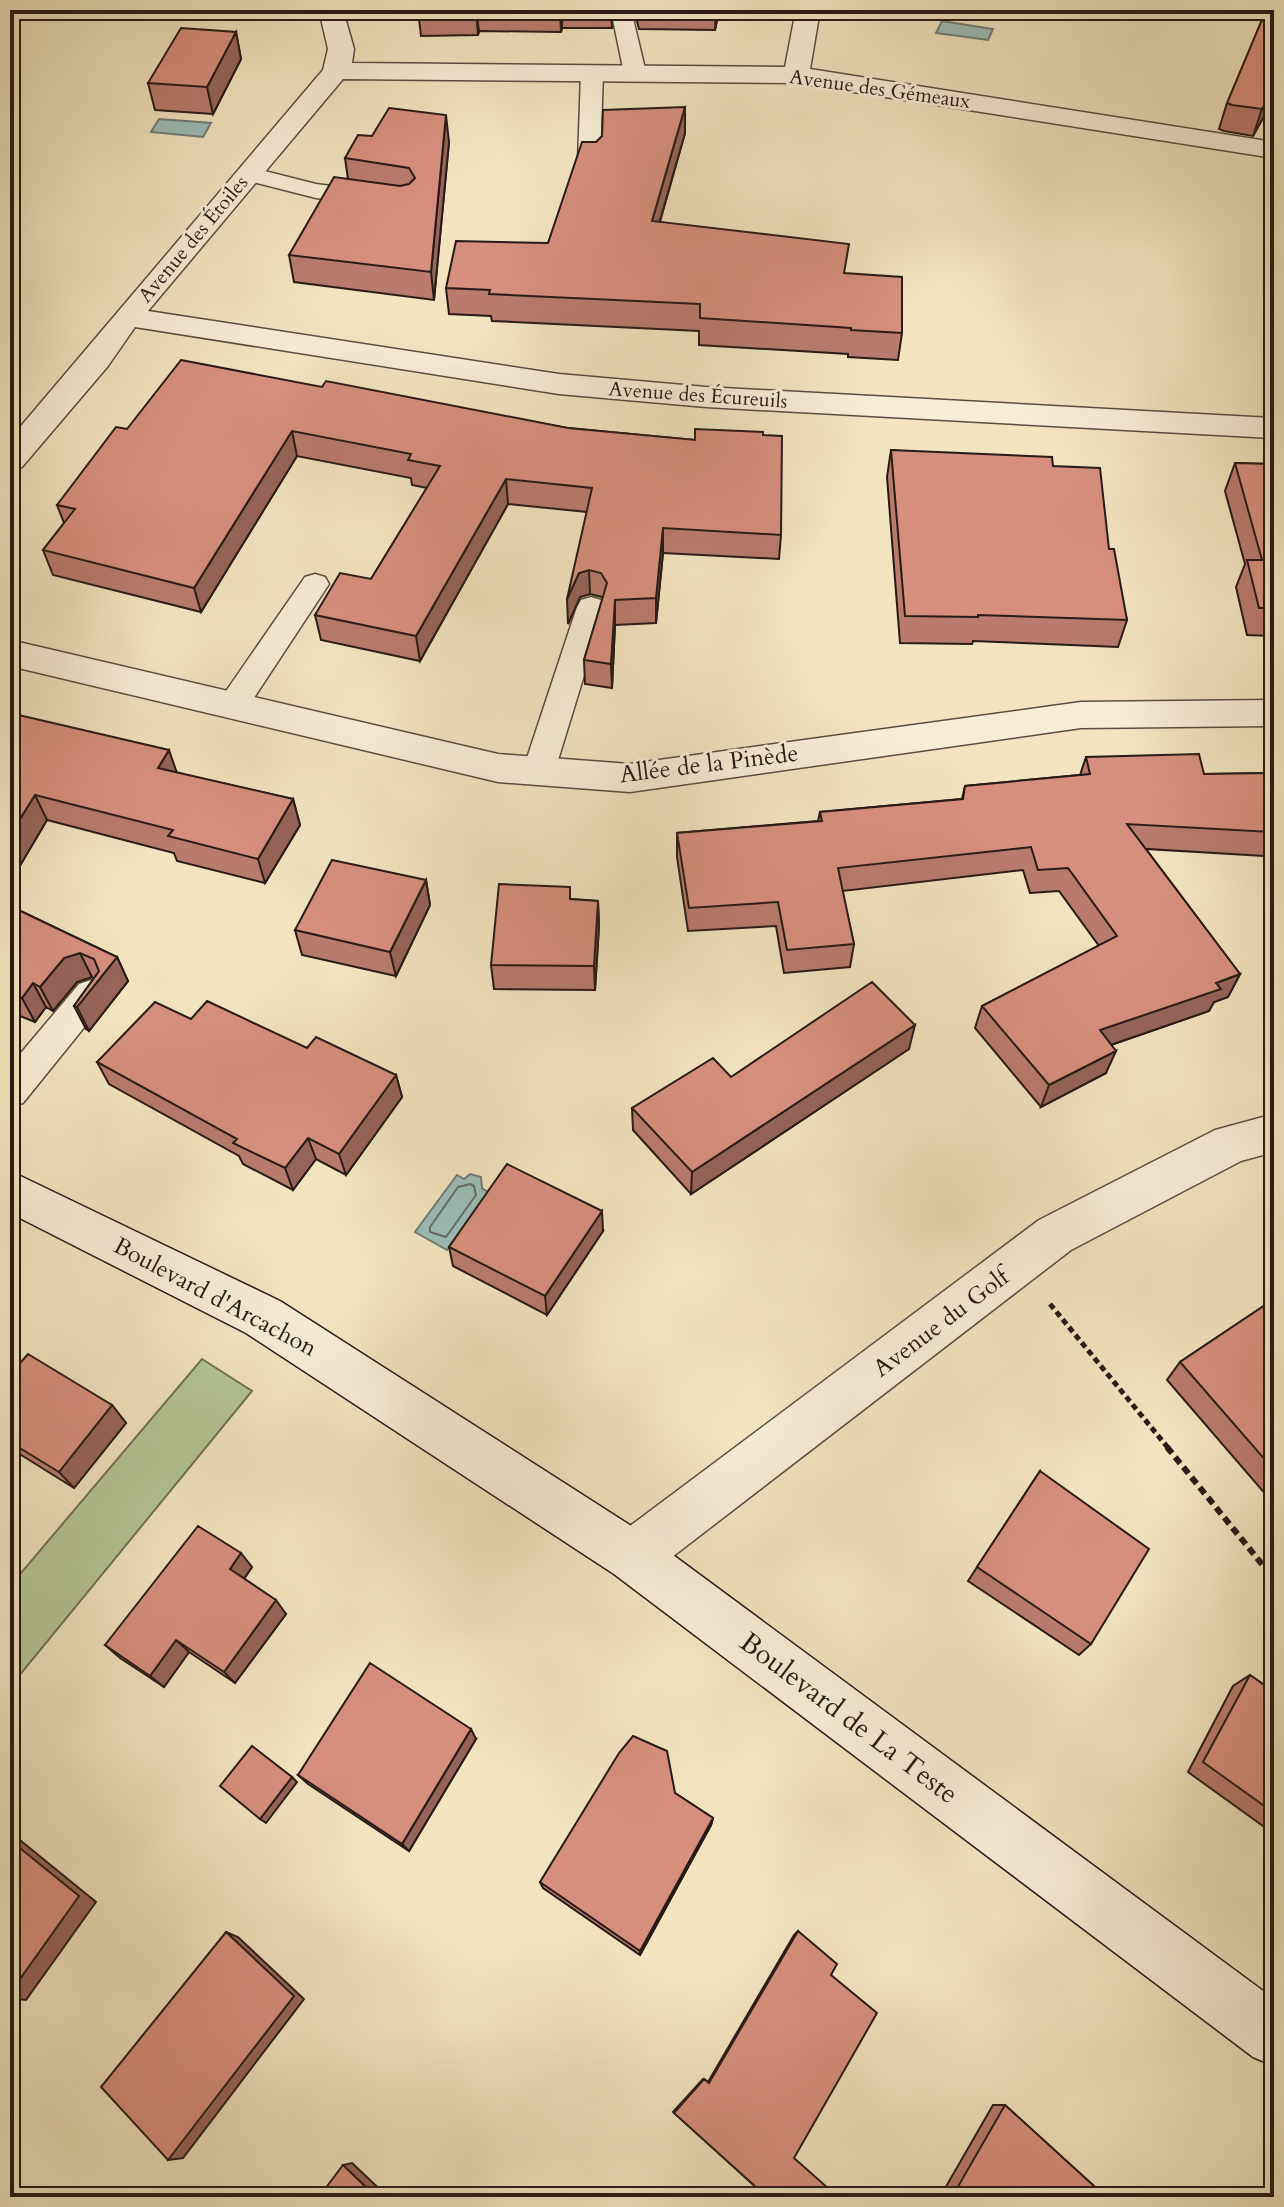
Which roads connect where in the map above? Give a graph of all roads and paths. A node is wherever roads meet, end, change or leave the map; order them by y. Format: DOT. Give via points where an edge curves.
graph roads {
  1 [pos="331,10"];
  2 [pos="621,10"];
  3 [pos="808,10"];
  4 [pos="339,71"];
  5 [pos="592,73"];
  6 [pos="635,73"];
  7 [pos="796,75"];
  8 [pos="1274,150"];
  9 [pos="589,161"];
  10 [pos="249,174"];
  11 [pos="390,201"];
  12 [pos="127,317"];
  13 [pos="1274,428"];
  14 [pos="10,460"];
  15 [pos="325,588"];
  16 [pos="591,607"];
  17 [pos="10,653"];
  18 [pos="244,708"];
  19 [pos="1274,713"];
  20 [pos="539,770"];
  21 [pos="91,994"];
  22 [pos="10,1092"];
  23 [pos="1274,1133"];
  24 [pos="10,1191"];
  25 [pos="1018,1265"];
  26 [pos="414,1412"];
  27 [pos="632,1556"];
  28 [pos="1274,1579"];
  29 [pos="1274,2036"];
  1 -- 4 [label="street" via="343,51"];
  2 -- 6 [label="lane"];
  3 -- 7 [label="street"];
  4 -- 5 [label="street, Avenue des Gémeaux"];
  4 -- 10 [label="street, Avenue des Étoiles"];
  5 -- 6 [label="street, Avenue des Gémeaux"];
  5 -- 9 [label="lane"];
  6 -- 7 [label="street, Avenue des Gémeaux"];
  7 -- 8 [label="street, Avenue des Gémeaux"];
  10 -- 11 [label="lane" via="316,191"];
  10 -- 12 [label="street, Avenue des Étoiles"];
  12 -- 13 [label="street, Avenue des Écureuils" via="559,384"];
  12 -- 14 [label="street, Avenue des Étoiles"];
  15 -- 18 [label="lane"];
  16 -- 20 [label="lane"];
  17 -- 18 [label="street, Allée de la Pinède"];
  18 -- 20 [label="street, Allée de la Pinède" via="498,768"];
  19 -- 20 [label="street, Allée de la Pinède" via="1081,715 630,778"];
  21 -- 22 [label="lane"];
  23 -- 25 [label="street, Avenue du Golf" via="1231,1144 1055,1235"];
  24 -- 26 [label="street, Boulevard d'Arcachon" via="263,1317"];
  25 -- 27 [label="street, Avenue du Golf"];
  25 -- 28 [label="path"];
  26 -- 27 [label="street, Boulevard de La Teste"];
  27 -- 29 [label="street, Boulevard de La Teste"];
}
